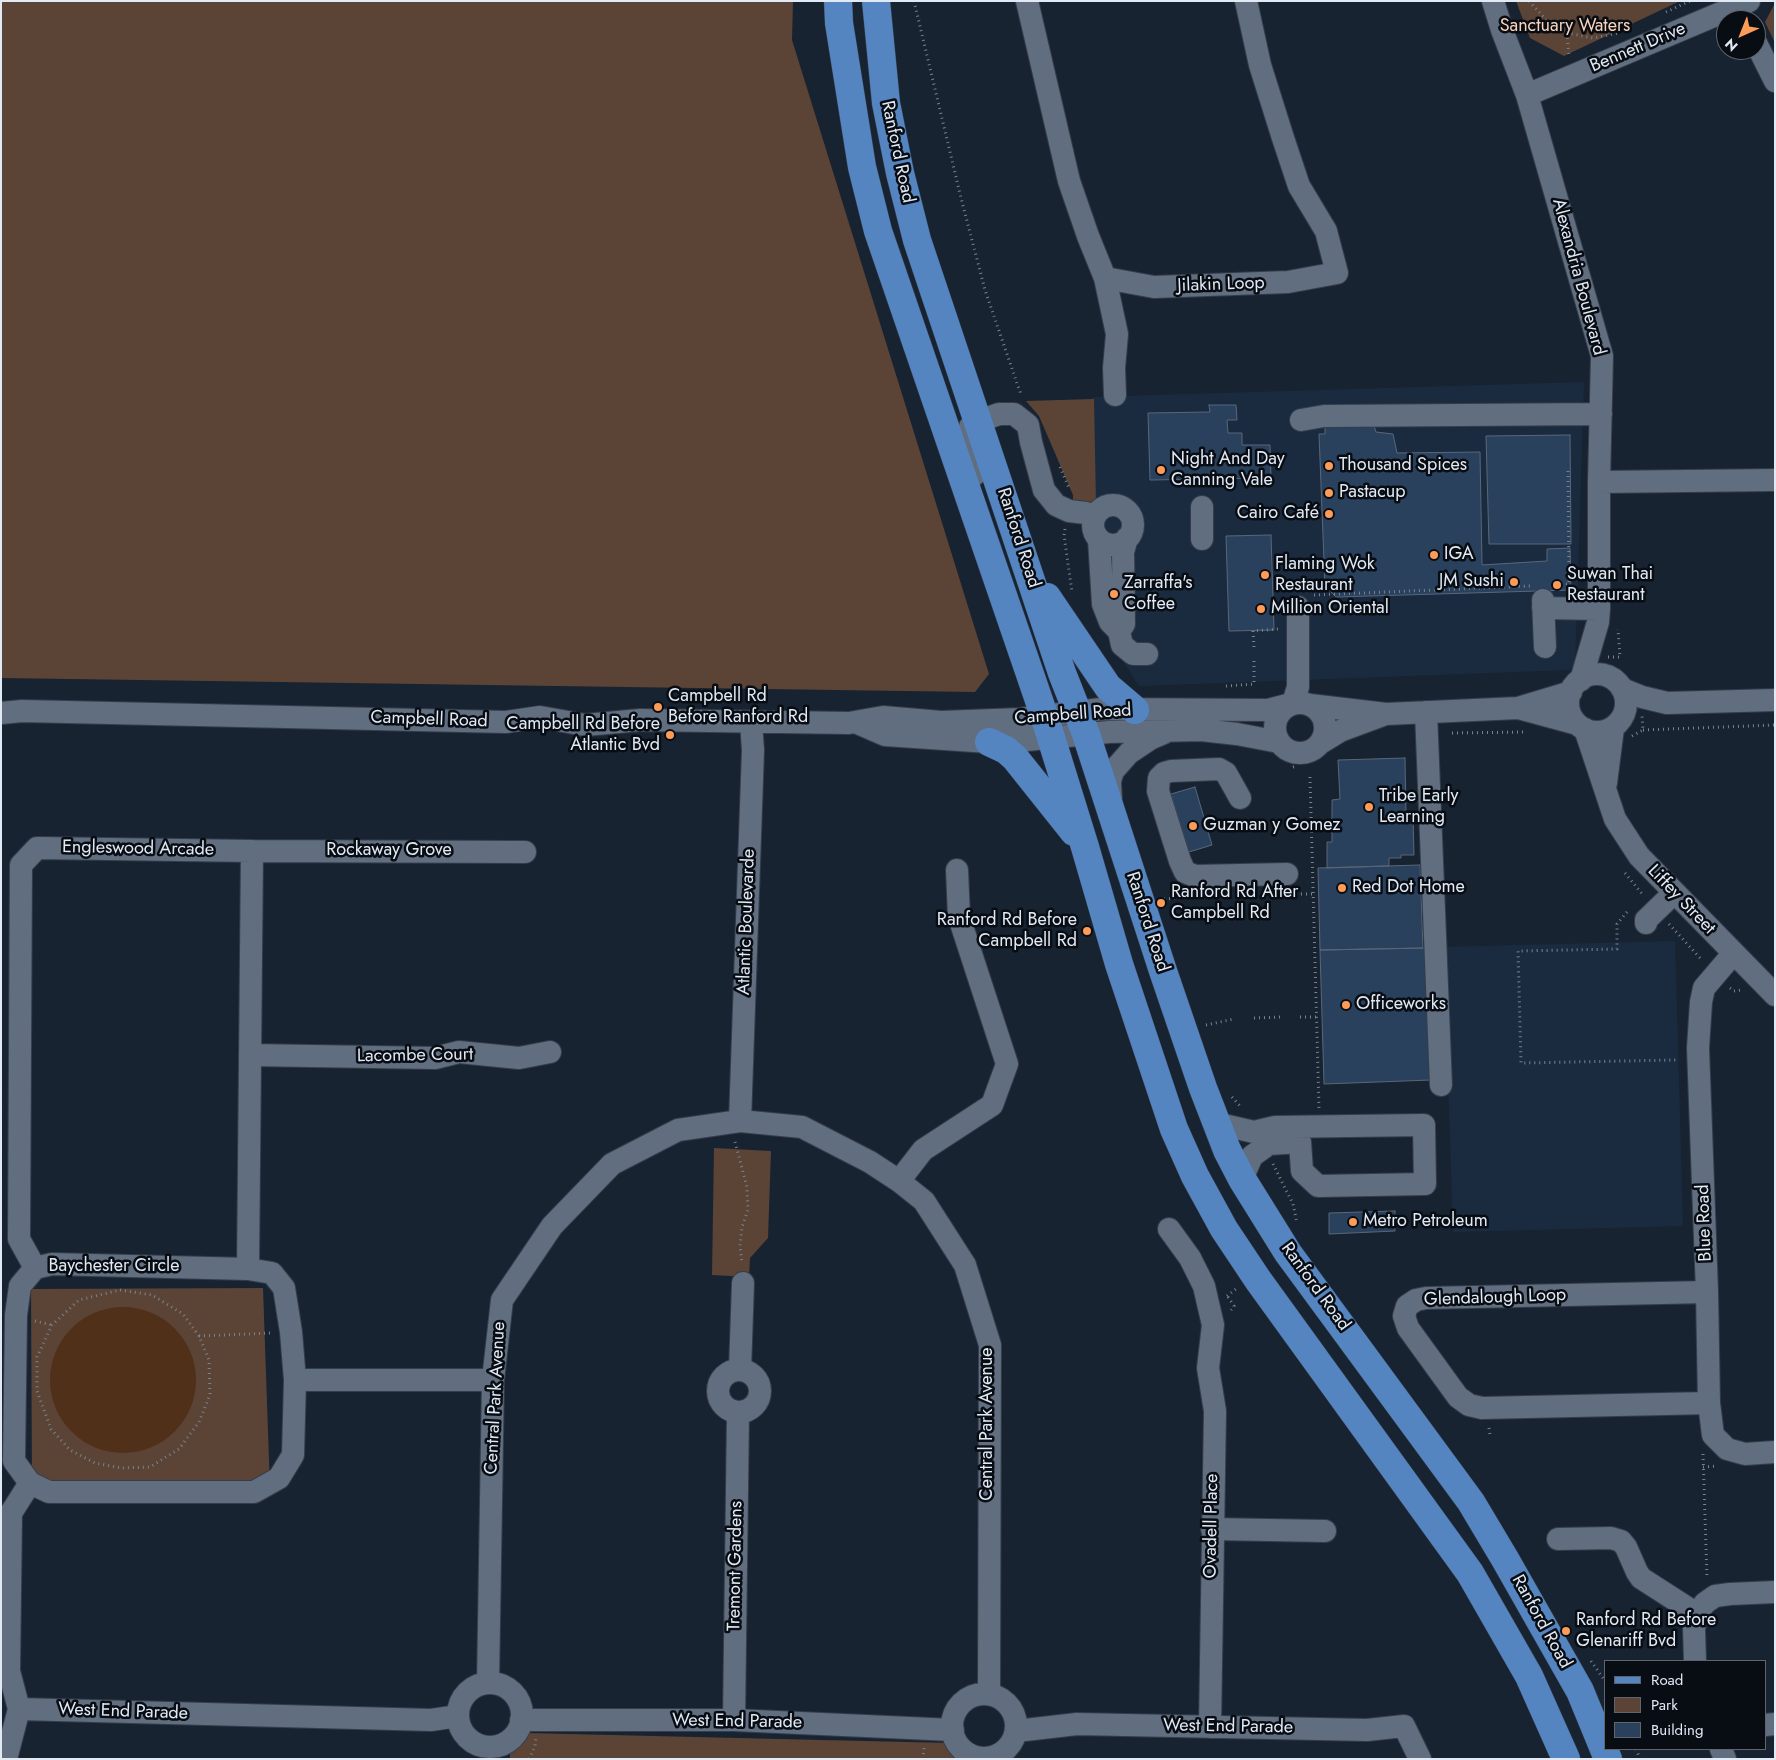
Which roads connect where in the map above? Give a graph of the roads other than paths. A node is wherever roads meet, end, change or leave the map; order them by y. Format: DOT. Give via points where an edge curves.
graph roads {
  1 [pos="838,1"];
  2 [pos="876,1"];
  3 [pos="1026,1"];
  4 [pos="1246,1"];
  5 [pos="1493,1"];
  6 [pos="1744,9"];
  7 [pos="1764,60"];
  8 [pos="1775,81"];
  9 [pos="1527,96"];
  10 [pos="1105,278"];
  11 [pos="1115,395"];
  12 [pos="1601,414"];
  13 [pos="1301,420"];
  14 [pos="979,421"];
  15 [pos="1775,480"];
  16 [pos="1598,482"];
  17 [pos="1202,507"];
  18 [pos="974,515"];
  19 [pos="1097,528"];
  20 [pos="1127,538"];
  21 [pos="1202,539"];
  22 [pos="1028,569"];
  23 [pos="1304,601"];
  24 [pos="1598,615"];
  25 [pos="1120,631"];
  26 [pos="1545,647"];
  27 [pos="1147,654"];
  28 [pos="1617,684"];
  29 [pos="1576,686"];
  30 [pos="1775,700"];
  31 [pos="1300,701"];
  32 [pos="1667,703"];
  33 [pos="1518,708"];
  34 [pos="1135,710"];
  35 [pos="1426,712"];
  36 [pos="1,714"];
  37 [pos="1386,714"];
  38 [pos="751,722"];
  39 [pos="855,722"];
  40 [pos="1082,722"];
  41 [pos="1047,726"];
  42 [pos="1581,727"];
  43 [pos="1621,729"];
  44 [pos="1172,730"];
  45 [pos="989,742"];
  46 [pos="1279,742"];
  47 [pos="1322,742"];
  48 [pos="1606,791"];
  49 [pos="1240,798"];
  50 [pos="1112,815"];
  51 [pos="1085,848"];
  52 [pos="252,851"];
  53 [pos="525,852"];
  54 [pos="956,870"];
  55 [pos="1287,874"];
  56 [pos="1674,893"];
  57 [pos="1644,909"];
  58 [pos="1733,954"];
  59 [pos="1775,995"];
  60 [pos="550,1052"];
  61 [pos="250,1055"];
  62 [pos="1441,1085"];
  63 [pos="737,1121"];
  64 [pos="1215,1123"];
  65 [pos="1242,1179"];
  66 [pos="899,1181"];
  67 [pos="1169,1229"];
  68 [pos="35,1268"];
  69 [pos="248,1269"];
  70 [pos="743,1283"];
  71 [pos="1707,1292"];
  72 [pos="9,1364"];
  73 [pos="295,1380"];
  74 [pos="493,1380"];
  75 [pos="1709,1403"];
  76 [pos="1775,1452"];
  77 [pos="30,1483"];
  78 [pos="1212,1529"];
  79 [pos="1325,1531"];
  80 [pos="1558,1539"];
  81 [pos="1775,1592"];
  82 [pos="1697,1614"];
  83 [pos="1694,1660"];
  84 [pos="488,1683"];
  85 [pos="988,1694"];
  86 [pos="19,1709"];
  87 [pos="458,1716"];
  88 [pos="521,1720"];
  89 [pos="734,1720"];
  90 [pos="1210,1727"];
  91 [pos="953,1730"];
  92 [pos="1016,1731"];
  93 [pos="1604,1749"];
  94 [pos="484,1752"];
  95 [pos="988,1758"];
  96 [pos="6,1759"];
  97 [pos="1420,1759"];
  98 [pos="1566,1759"];
  1 -- 18 [label="main road, Ranford Road" via="862,166 878,231"];
  2 -- 14 [label="main road, Ranford Road" via="886,103 900,173 918,240"];
  3 -- 10 [label="street" via="1069,181"];
  4 -- 10 [label="street, Jilakin Loop" via="1260,65 1299,186 1326,231 1337,273 1288,282 1154,288"];
  5 -- 9 [label="street, Alexandria Boulevard"];
  6 -- 9 [label="street, Bennett Drive"];
  7 -- 8 [label="street"];
  9 -- 12 [label="street, Alexandria Boulevard" via="1602,356"];
  10 -- 11 [label="street" via="1117,334"];
  12 -- 13 [label="street" via="1324,416"];
  12 -- 16 [label="street, Alexandria Boulevard"];
  14 -- 18 [label="street" via="970,428 965,449 978,489"];
  14 -- 19 [label="street" via="999,414 1014,414 1028,425 1044,490 1056,505 1068,511 1086,513"];
  14 -- 22 [label="main road, Ranford Road"];
  15 -- 16 [label="street"];
  16 -- 24 [label="street, Alexandria Boulevard"];
  17 -- 21 [label="street"];
  18 -- 41 [label="main road, Ranford Road"];
  19 -- 20 [label="street" via="1110,544"];
  19 -- 20 [label="street" via="1098,512 1108,505 1130,507 1132,528"];
  19 -- 25 [label="street" via="1103,604 1110,622"];
  20 -- 25 [label="street" via="1123,552 1124,624"];
  22 -- 34 [label="main road" via="1108,687"];
  22 -- 40 [label="main road, Ranford Road" via="1062,674"];
  23 -- 31 [label="street" via="1293,654"];
  24 -- 26 [label="street" via="1542,595"];
  24 -- 28 [label="street, Alexandria Boulevard" via="1605,657"];
  24 -- 29 [label="street, Alexandria Boulevard"];
  25 -- 27 [label="street" via="1122,645 1133,654"];
  28 -- 29 [label="street, Campbell Road" via="1596,675"];
  28 -- 32 [label="street, Campbell Road" via="1642,697"];
  28 -- 43 [label="street" via="1626,704"];
  29 -- 33 [label="street, Campbell Road"];
  29 -- 42 [label="street" via="1569,707"];
  30 -- 32 [label="street, Campbell Road"];
  31 -- 34 [label="street, Campbell Road" via="1268,710"];
  31 -- 37 [label="street, Campbell Road"];
  31 -- 46 [label="street" via="1283,709 1278,716 1275,734"];
  31 -- 47 [label="street" via="1318,709 1323,716 1326,725"];
  32 -- 43 [label="street, Campbell Road" via="1643,722"];
  33 -- 35 [label="street, Campbell Road"];
  33 -- 42 [label="street, Campbell Road"];
  34 -- 40 [label="street, Campbell Road" via="1101,709"];
  35 -- 37 [label="street, Campbell Road"];
  35 -- 62 [label="street"];
  36 -- 38 [label="street, Campbell Road" via="506,722 540,717 585,725 640,720"];
  37 -- 47 [label="street, Campbell Road" via="1340,731"];
  38 -- 39 [label="street, Campbell Road"];
  38 -- 63 [label="street, Atlantic Boulevarde" via="753,760"];
  39 -- 41 [label="street, Campbell Road" via="883,717 940,722 1020,719"];
  39 -- 45 [label="street, Campbell Road" via="885,735"];
  40 -- 41 [label="street, Campbell Road"];
  40 -- 44 [label="street, Campbell Road"];
  40 -- 50 [label="main road, Ranford Road"];
  41 -- 45 [label="street, Campbell Road"];
  41 -- 51 [label="main road, Ranford Road"];
  42 -- 43 [label="street, Campbell Road" via="1594,732"];
  42 -- 48 [label="street, Liffey Street"];
  43 -- 48 [label="street, Liffey Street"];
  44 -- 46 [label="street, Campbell Road" via="1237,734"];
  44 -- 50 [label="street, Campbell Road" via="1137,747 1114,771 1110,781"];
  45 -- 51 [label="main road" via="1015,758"];
  46 -- 47 [label="street" via="1286,749 1301,754"];
  48 -- 56 [label="street, Liffey Street" via="1615,819 1639,856"];
  49 -- 55 [label="street" via="1226,773 1219,769 1171,771 1159,778 1158,791 1185,872 1195,876"];
  50 -- 64 [label="main road, Ranford Road"];
  51 -- 98 [label="main road, Ranford Road" via="1157,1080 1195,1176 1224,1229 1258,1280 1470,1573 1529,1676"];
  52 -- 53 [label="street, Rockaway Grove"];
  52 -- 61 [label="street"];
  52 -- 68 [label="street, Engleswood Arcade" via="38,848 20,865 19,1239"];
  54 -- 66 [label="street" via="959,917 1007,1064 992,1105 923,1150"];
  56 -- 57 [label="street"];
  56 -- 58 [label="street, Liffey Street"];
  58 -- 59 [label="street, Liffey Street"];
  58 -- 71 [label="street, Blue Road" via="1704,988 1701,1002 1698,1048"];
  60 -- 61 [label="street, Lacombe Court" via="519,1058 459,1052 435,1058"];
  61 -- 69 [label="street"];
  63 -- 66 [label="street, Central Park Avenue" via="802,1126"];
  63 -- 74 [label="street, Central Park Avenue" via="678,1130 612,1164 552,1226 502,1300"];
  64 -- 65 [label="main road, Ranford Road"];
  64 -- 65 [label="street" via="1254,1132 1275,1127 1424,1125 1425,1184 1318,1186 1302,1170 1300,1142 1269,1144 1252,1156"];
  65 -- 93 [label="main road, Ranford Road" via="1288,1253 1471,1502 1580,1691"];
  66 -- 85 [label="street, Central Park Avenue" via="924,1201 965,1265 990,1345"];
  67 -- 78 [label="street, Ovadell Place" via="1190,1258 1204,1286 1213,1325 1208,1368 1215,1411"];
  68 -- 69 [label="street, Baychester Circle" via="52,1264"];
  68 -- 72 [label="street, Baychester Circle" via="20,1286"];
  69 -- 73 [label="street, Baychester Circle" via="272,1273 284,1288 292,1332"];
  70 -- 89 [label="street, Tremont Gardens" via="740,1370 753,1376 760,1389 752,1409 738,1413"];
  71 -- 75 [label="street, Blue Road"];
  71 -- 75 [label="street, Glendalough Loop" via="1426,1298 1407,1306 1404,1316 1408,1328 1458,1397 1470,1406"];
  72 -- 77 [label="street, Baychester Circle" via="14,1461"];
  73 -- 74 [label="street"];
  73 -- 77 [label="street, Baychester Circle" via="293,1454 279,1478 254,1492 49,1492"];
  74 -- 84 [label="street, Central Park Avenue"];
  75 -- 76 [label="street, Blue Road" via="1713,1434 1726,1449 1745,1454"];
  77 -- 86 [label="street" via="11,1513 9,1671"];
  78 -- 79 [label="street"];
  78 -- 90 [label="street, Ovadell Place"];
  80 -- 82 [label="street" via="1611,1538 1621,1541 1641,1578"];
  81 -- 82 [label="street" via="1715,1596"];
  82 -- 83 [label="street"];
  84 -- 87 [label="street" via="470,1689 463,1697"];
  84 -- 88 [label="street" via="509,1690 517,1698"];
  85 -- 91 [label="street" via="962,1702 955,1711"];
  85 -- 92 [label="street" via="1006,1702 1013,1711"];
  86 -- 87 [label="street, West End Parade" via="431,1720"];
  86 -- 96 [label="street"];
  87 -- 94 [label="street" via="462,1730"];
  88 -- 89 [label="street, West End Parade"];
  88 -- 94 [label="street" via="516,1734 508,1741"];
  89 -- 91 [label="street, West End Parade"];
  90 -- 92 [label="street, West End Parade" via="1077,1724"];
  90 -- 97 [label="street, West End Parade" via="1367,1730 1404,1726"];
  91 -- 95 [label="street" via="956,1742 964,1750 973,1756"];
  92 -- 95 [label="street" via="1004,1751"];
}
